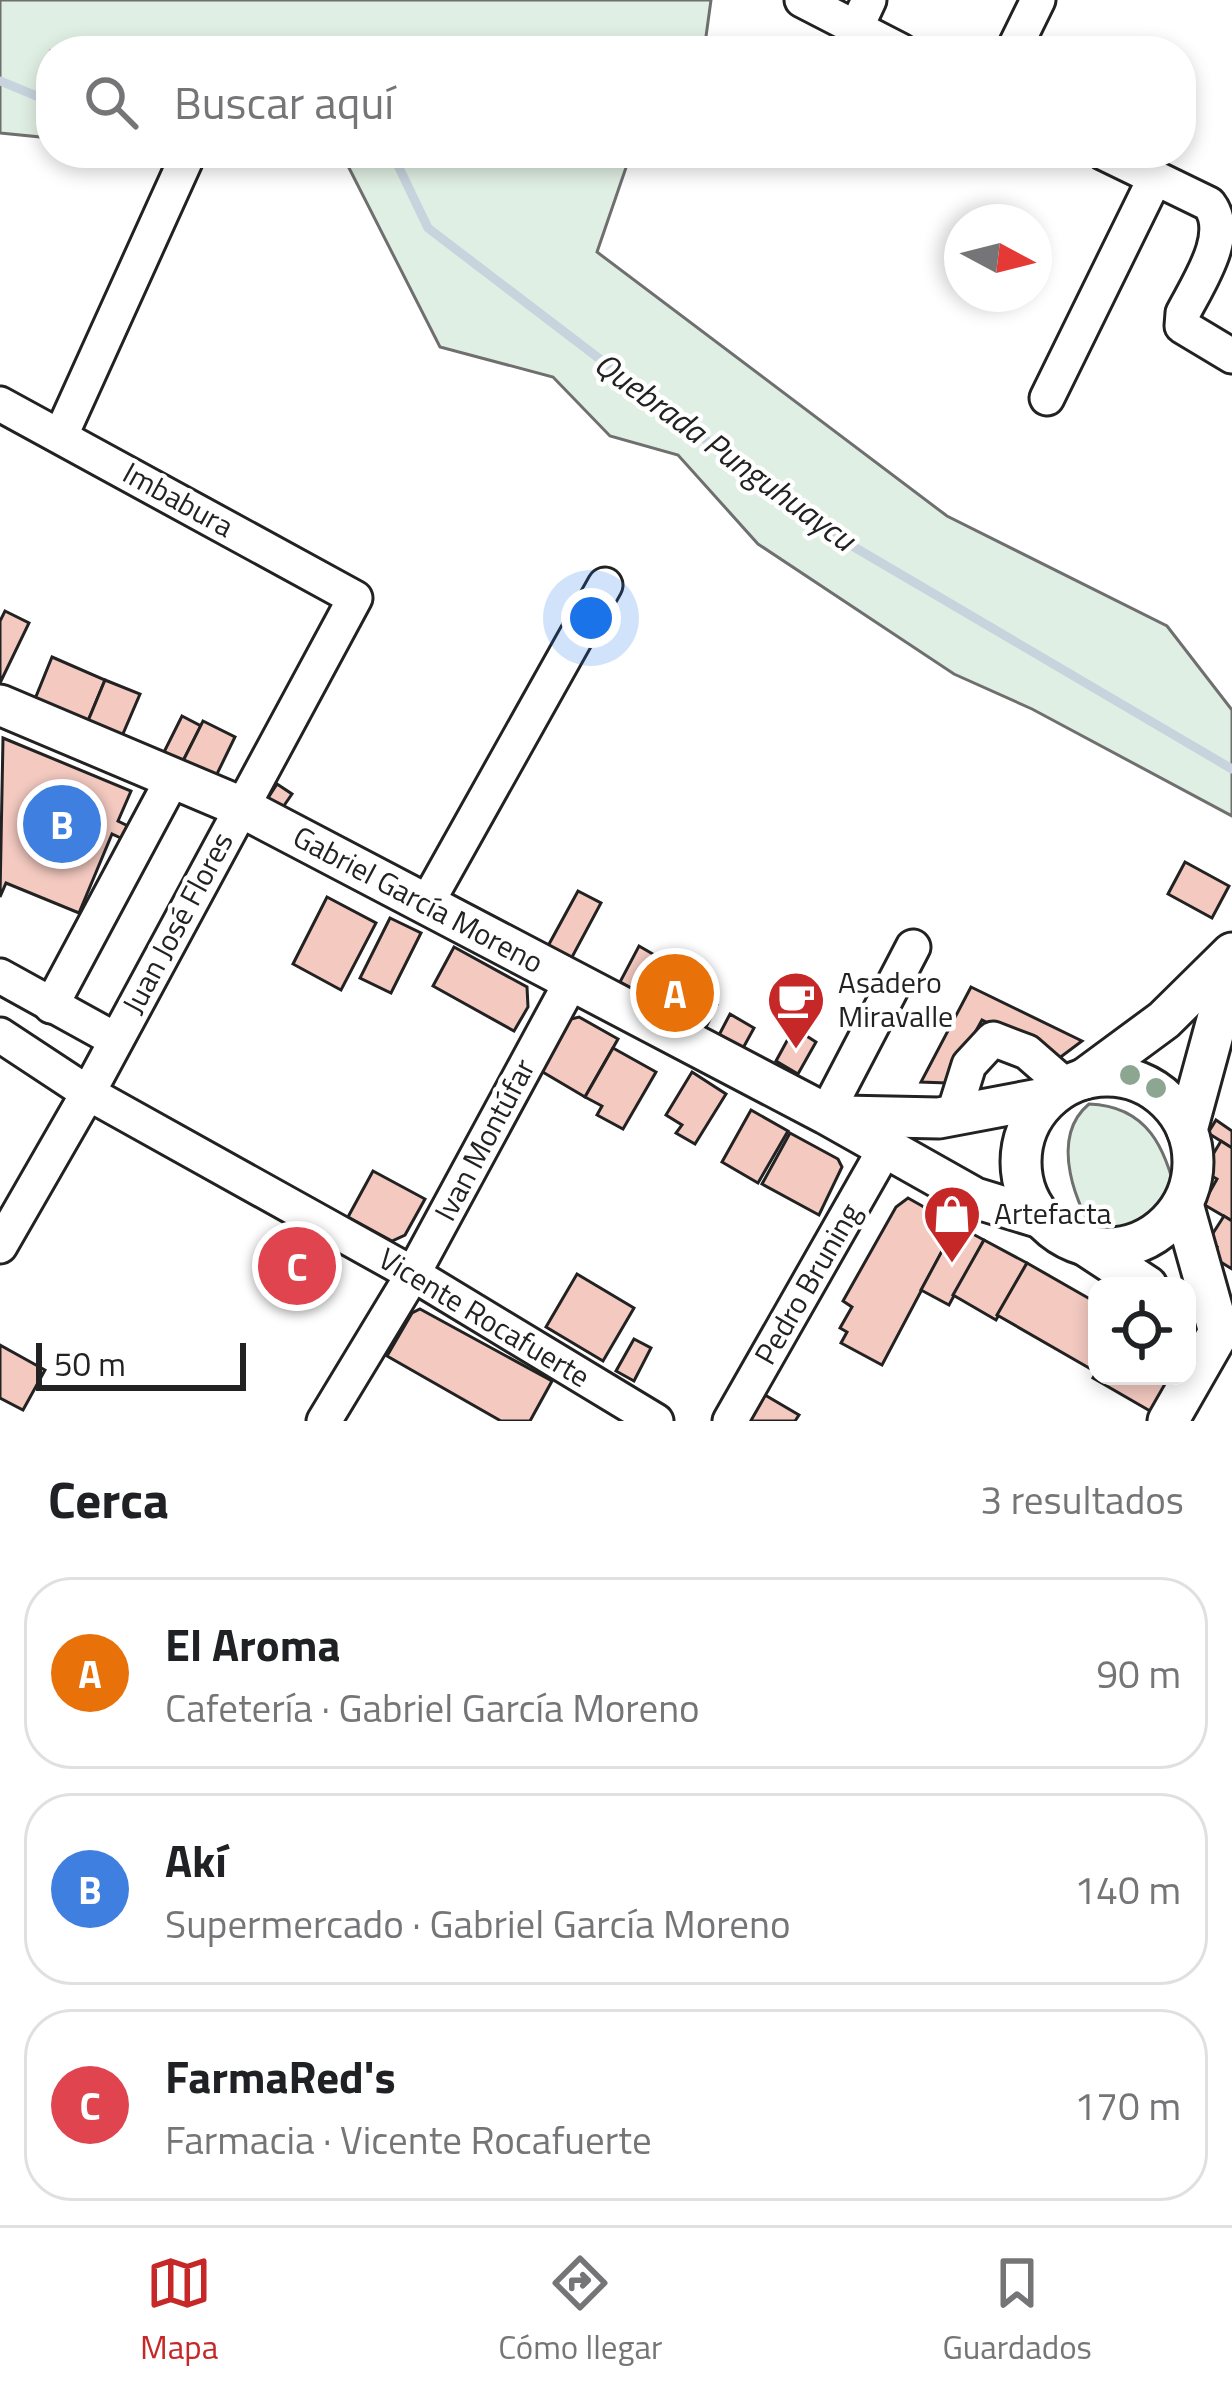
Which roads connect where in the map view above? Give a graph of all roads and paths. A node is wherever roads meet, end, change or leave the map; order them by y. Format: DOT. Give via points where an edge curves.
graph roads {
  1 [pos="802,0"];
  2 [pos="1038,0"];
  3 [pos="862,14"];
  4 [pos="885,36"];
  5 [pos="1020,36"];
  6 [pos="183,168"];
  7 [pos="1135,168"];
  8 [pos="1155,178"];
  9 [pos="1232,356"];
  10 [pos="1047,398"];
  11 [pos="0,404"];
  12 [pos="61,435"];
  13 [pos="604,585"];
  14 [pos="355,598"];
  15 [pos="0,705"];
  16 [pos="172,778"];
  17 [pos="239,806"];
  18 [pos="428,902"];
  19 [pos="913,947"];
  20 [pos="1232,953"];
  21 [pos="1232,965"];
  22 [pos="0,976"];
  23 [pos="571,982"];
  24 [pos="51,1006"];
  25 [pos="0,1035"];
  26 [pos="116,1040"];
  27 [pos="1067,1087"];
  28 [pos="88,1093"];
  29 [pos="826,1114"];
  30 [pos="953,1116"];
  31 [pos="1187,1130"];
  32 [pos="886,1147"];
  33 [pos="1183,1204"];
  34 [pos="1042,1218"];
  35 [pos="0,1246"];
  36 [pos="1086,1246"];
  37 [pos="413,1274"];
  38 [pos="1133,1277"];
  39 [pos="1213,1328"];
  40 [pos="324,1421"];
  41 [pos="656,1421"];
  42 [pos="730,1421"];
  43 [pos="1168,1421"];
  1 -- 3 [label="street"];
  2 -- 5 [label="street"];
  3 -- 4 [label="street"];
  6 -- 12 [label="street"];
  7 -- 8 [label="street"];
  8 -- 9 [label="street" via="1220,215 1223,234 1182,326"];
  8 -- 10 [label="street"];
  11 -- 12 [label="street, Imbabura"];
  12 -- 14 [label="street, Imbabura"];
  13 -- 18 [label="street"];
  14 -- 17 [label="street, Juan José Flores"];
  15 -- 16 [label="main road, Gabriel García Moreno"];
  16 -- 17 [label="main road, Gabriel García Moreno"];
  16 -- 24 [label="street"];
  17 -- 18 [label="main road, Gabriel García Moreno"];
  17 -- 26 [label="street, Juan José Flores"];
  18 -- 23 [label="main road, Gabriel García Moreno"];
  19 -- 29 [label="street"];
  20 -- 27 [label="main road" via="1164,1020"];
  21 -- 31 [label="main road"];
  22 -- 24 [label="street"];
  23 -- 29 [label="main road, Gabriel García Moreno"];
  23 -- 37 [label="street, Ivan Montúfar"];
  24 -- 26 [label="street"];
  25 -- 28 [label="street, Vicente Rocafuerte"];
  26 -- 28 [label="street, Juan José Flores"];
  27 -- 30 [label="main road, Gabriel García Moreno"];
  27 -- 30 [label="street" via="1027,1052 993,1039 969,1065"];
  27 -- 31 [label="main road" via="1125,1078 1177,1112"];
  27 -- 34 [label="main road" via="1030,1124 1022,1156 1025,1189"];
  28 -- 35 [label="street, Juan José Flores"];
  28 -- 37 [label="street, Vicente Rocafuerte"];
  29 -- 30 [label="main road, Gabriel García Moreno"];
  29 -- 32 [label="main road, Gabriel García Moreno"];
  31 -- 33 [label="main road" via="1193,1155"];
  32 -- 34 [label="main road, Gabriel García Moreno" via="975,1198"];
  32 -- 42 [label="street, Pedro Bruning"];
  33 -- 36 [label="main road" via="1146,1240"];
  33 -- 39 [label="main road"];
  34 -- 36 [label="main road"];
  36 -- 38 [label="main road"];
  37 -- 40 [label="street, Ivan Montúfar"];
  37 -- 41 [label="street, Vicente Rocafuerte"];
  39 -- 43 [label="main road"];
}
